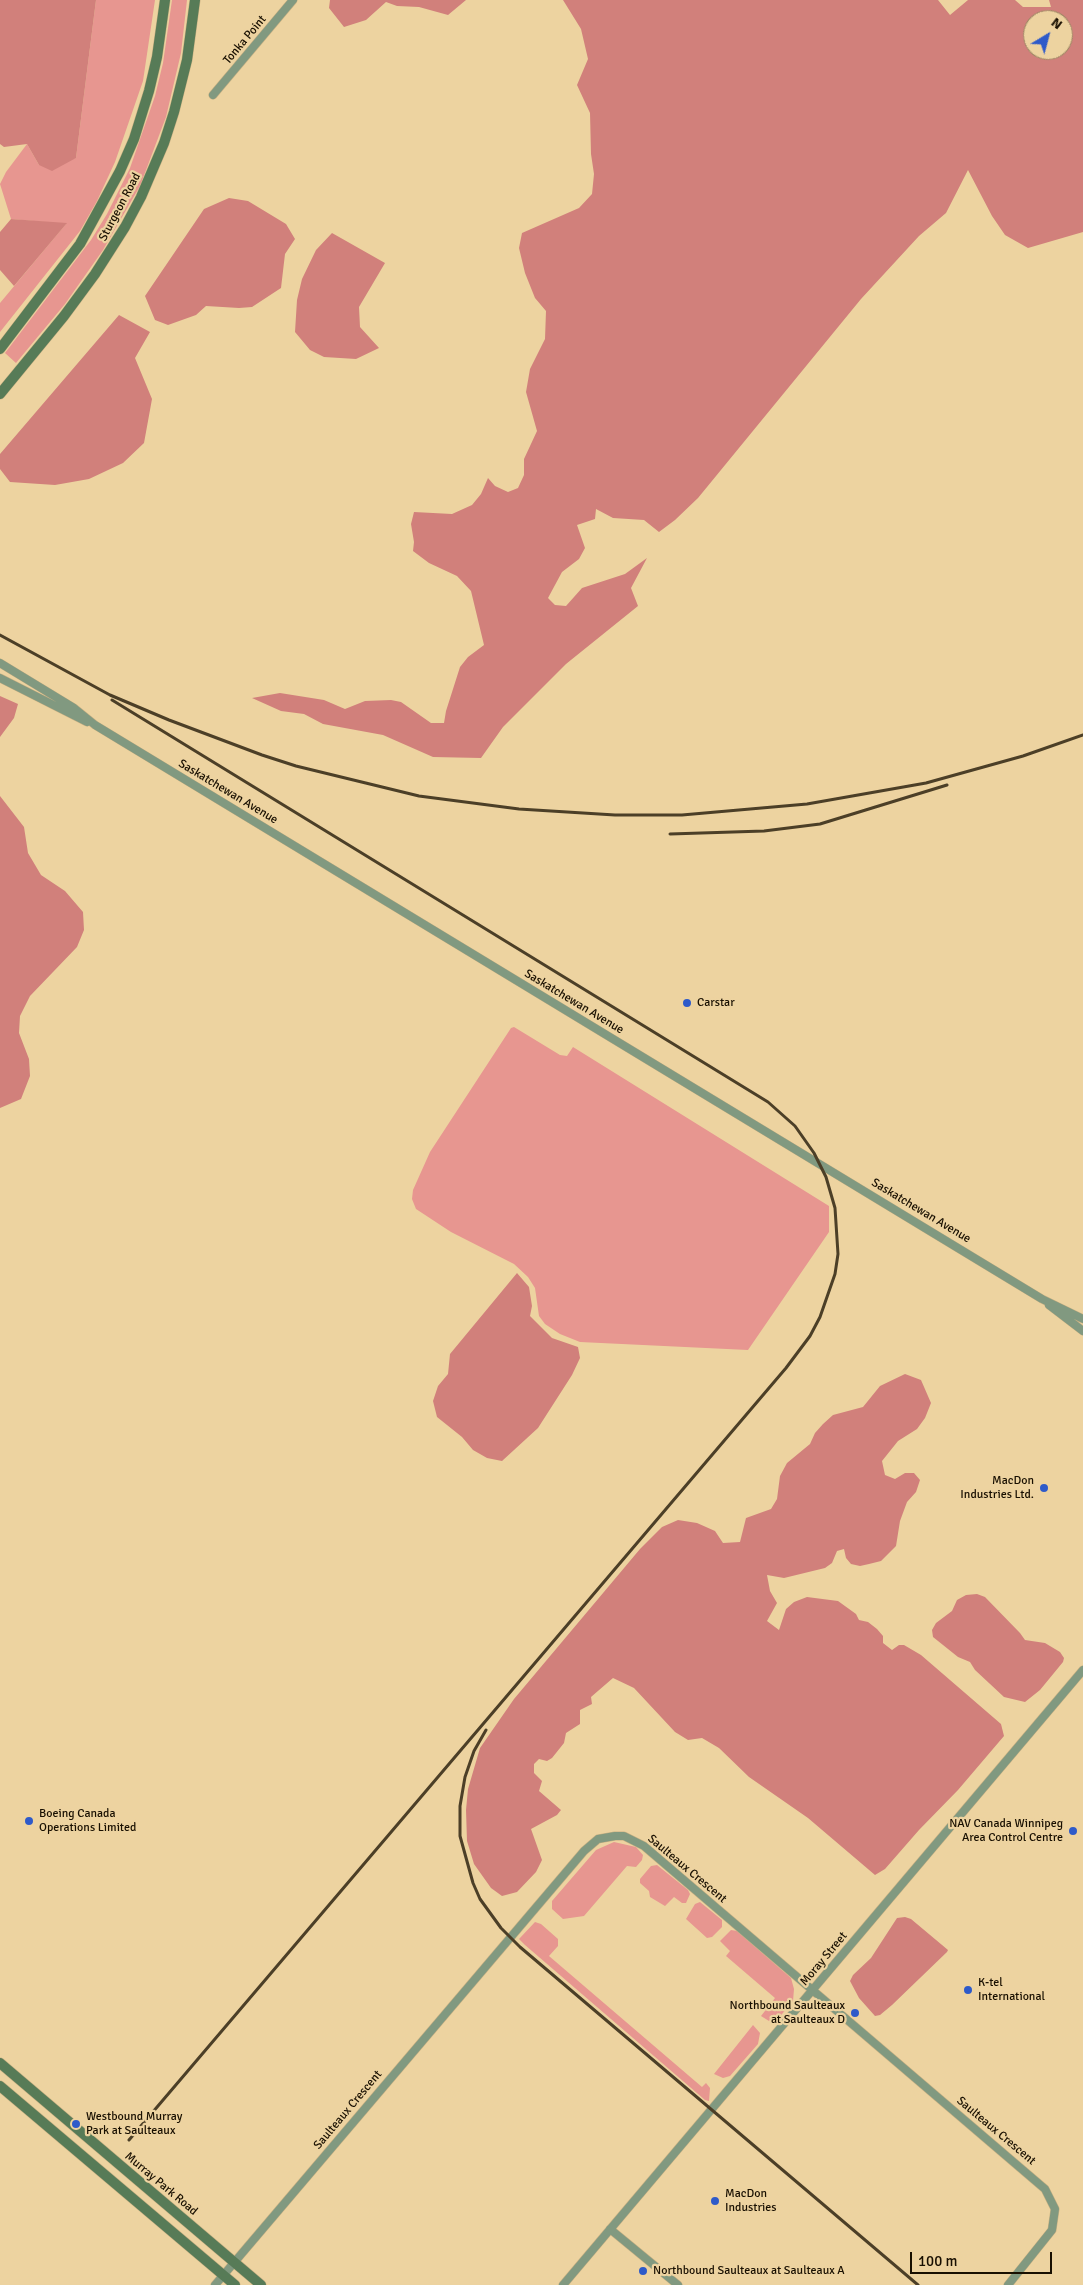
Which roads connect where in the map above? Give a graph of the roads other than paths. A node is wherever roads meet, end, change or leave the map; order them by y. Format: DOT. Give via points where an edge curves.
graph roads {
  1 [pos="164,0"];
  2 [pos="195,0"];
  3 [pos="293,0"];
  4 [pos="213,95"];
  5 [pos="0,349"];
  6 [pos="0,394"];
  7 [pos="0,663"];
  8 [pos="0,678"];
  9 [pos="95,725"];
  10 [pos="1042,1299"];
  11 [pos="1083,1319"];
  12 [pos="1083,1332"];
  13 [pos="1083,1670"];
  14 [pos="812,1990"];
  15 [pos="0,2063"];
  16 [pos="0,2086"];
  17 [pos="80,2132"];
  18 [pos="57,2134"];
  19 [pos="610,2229"];
  20 [pos="234,2262"];
  21 [pos="223,2275"];
  22 [pos="215,2285"];
  23 [pos="235,2285"];
  24 [pos="261,2285"];
  25 [pos="562,2285"];
  26 [pos="678,2285"];
  27 [pos="1008,2285"];
  1 -- 5 [label="main road, Sturgeon Road" via="149,90 134,139 113,187 71,259"];
  2 -- 6 [label="main road, Sturgeon Road" via="187,60 174,112 141,197 95,274"];
  3 -- 4 [label="street, Tonka Point"];
  7 -- 9 [label="street, Saskatchewan Avenue" via="74,708"];
  8 -- 9 [label="street, Saskatchewan Avenue"];
  9 -- 10 [label="street, Saskatchewan Avenue"];
  10 -- 11 [label="street, Saskatchewan Avenue"];
  10 -- 12 [label="street, Saskatchewan Avenue"];
  13 -- 14 [label="street, Moray Street"];
  14 -- 19 [label="street, Moray Street"];
  14 -- 20 [label="street, Saulteaux Crescent" via="644,1846 624,1836 598,1839 584,1851"];
  14 -- 27 [label="street, Saulteaux Crescent" via="1045,2189 1055,2208 1052,2230"];
  15 -- 17 [label="main road, Murray Park Road"];
  16 -- 18 [label="main road"];
  17 -- 18 [label="main road"];
  17 -- 20 [label="main road, Murray Park Road"];
  18 -- 21 [label="main road"];
  19 -- 25 [label="street, Moray Street"];
  19 -- 26 [label="street"];
  20 -- 21 [label="street, Saulteaux Crescent"];
  20 -- 24 [label="main road, Murray Park Road"];
  21 -- 22 [label="street, Saulteaux Crescent"];
  21 -- 23 [label="main road"];
}
